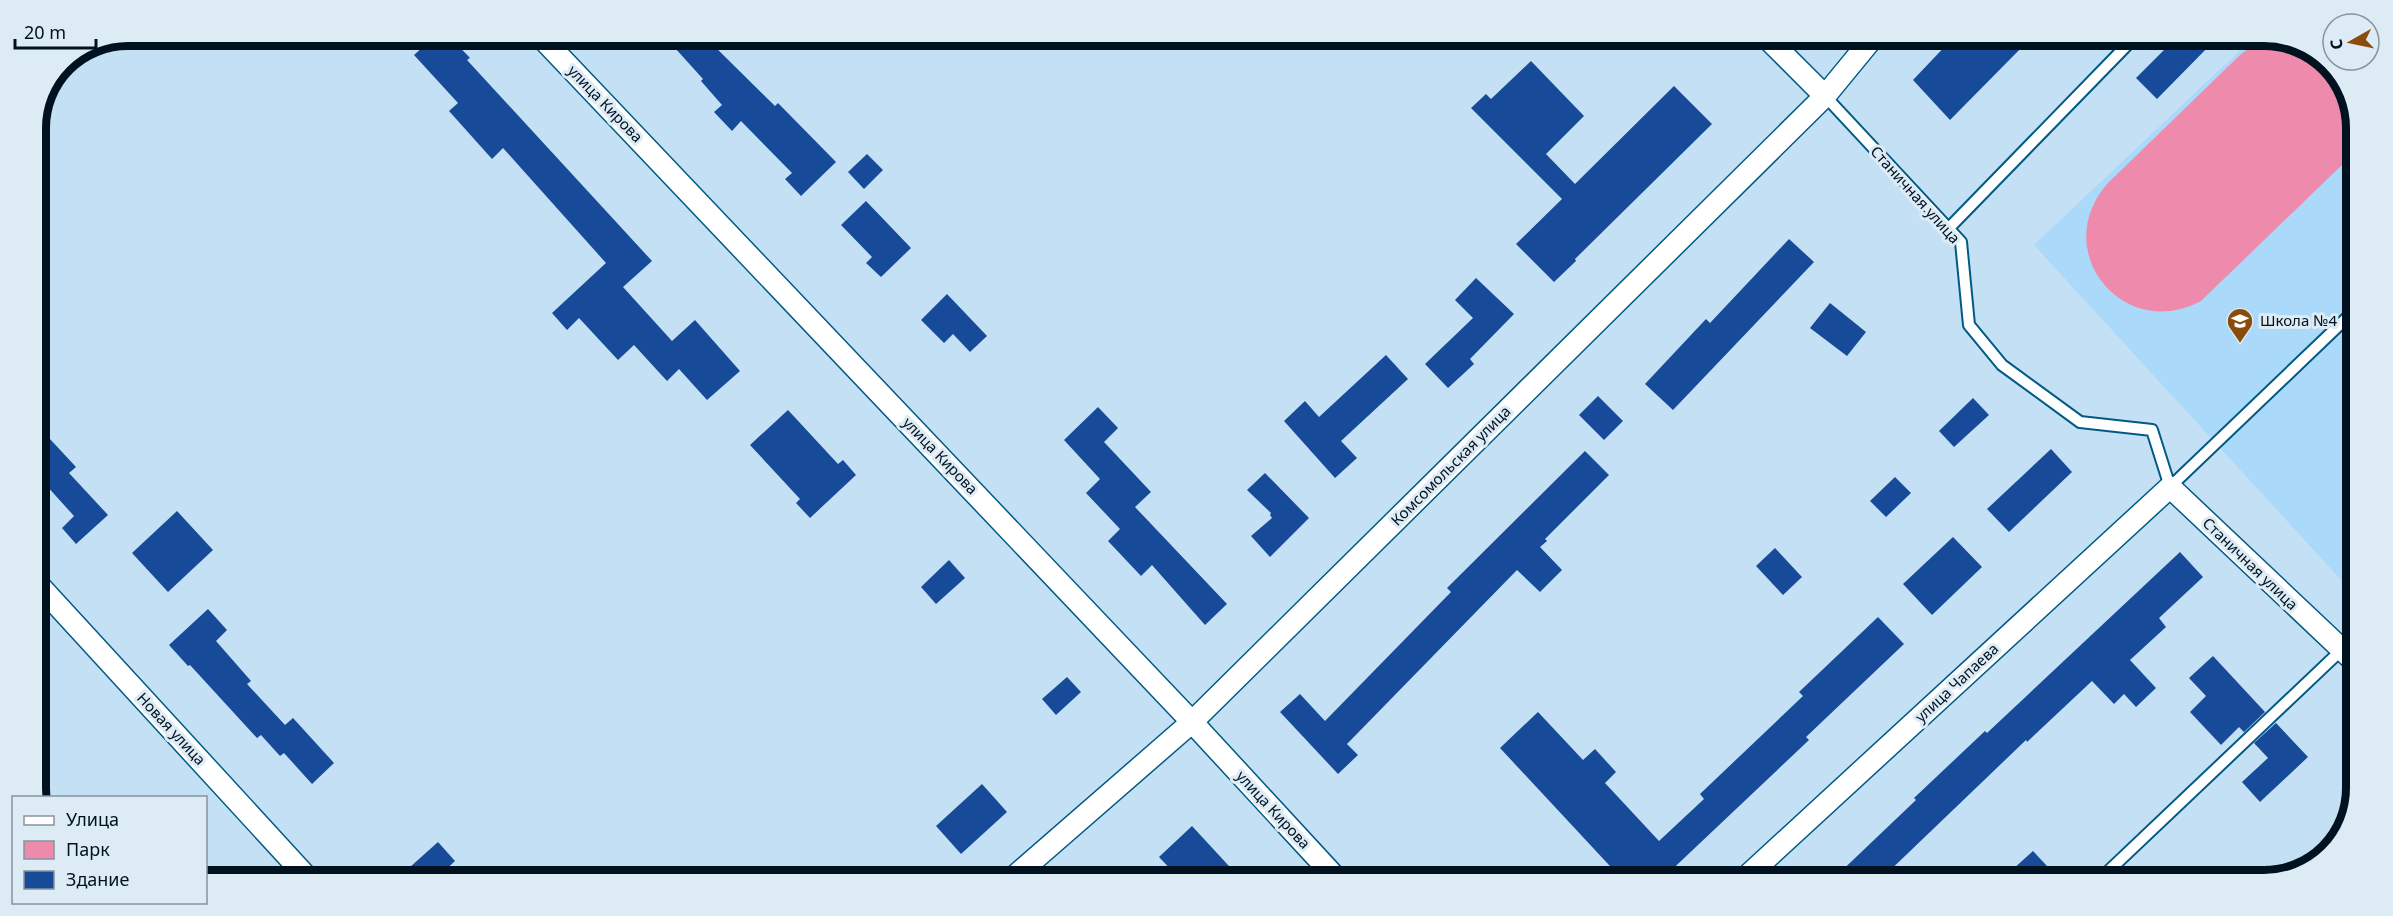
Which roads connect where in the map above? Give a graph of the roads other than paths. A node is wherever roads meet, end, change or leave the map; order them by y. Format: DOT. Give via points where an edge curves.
graph roads {
  1 [pos="551,47"];
  2 [pos="1776,47"];
  3 [pos="1865,47"];
  4 [pos="2125,47"];
  5 [pos="1825,96"];
  6 [pos="1948,229"];
  7 [pos="2346,319"];
  8 [pos="2170,487"];
  9 [pos="47,594"];
  10 [pos="2346,647"];
  11 [pos="2346,653"];
  12 [pos="1192,722"];
  13 [pos="300,870"];
  14 [pos="1022,870"];
  15 [pos="1329,870"];
  16 [pos="1754,870"];
  17 [pos="2109,870"];
  1 -- 12 [label="street, улица Кирова"];
  2 -- 5 [label="street, Станичная улица"];
  3 -- 5 [label="street, Комсомольская улица"];
  4 -- 6 [label="lane"];
  5 -- 6 [label="lane, Станичная улица"];
  5 -- 12 [label="street, Комсомольская улица"];
  6 -- 8 [label="lane, Станичная улица" via="1960,242 1969,325 2002,365 2080,422 2152,430"];
  7 -- 8 [label="lane"];
  8 -- 10 [label="street, Станичная улица"];
  8 -- 16 [label="street, улица Чапаева"];
  9 -- 13 [label="street, Новая улица"];
  11 -- 17 [label="lane"];
  12 -- 14 [label="street, Комсомольская улица"];
  12 -- 15 [label="street, улица Кирова"];
}
